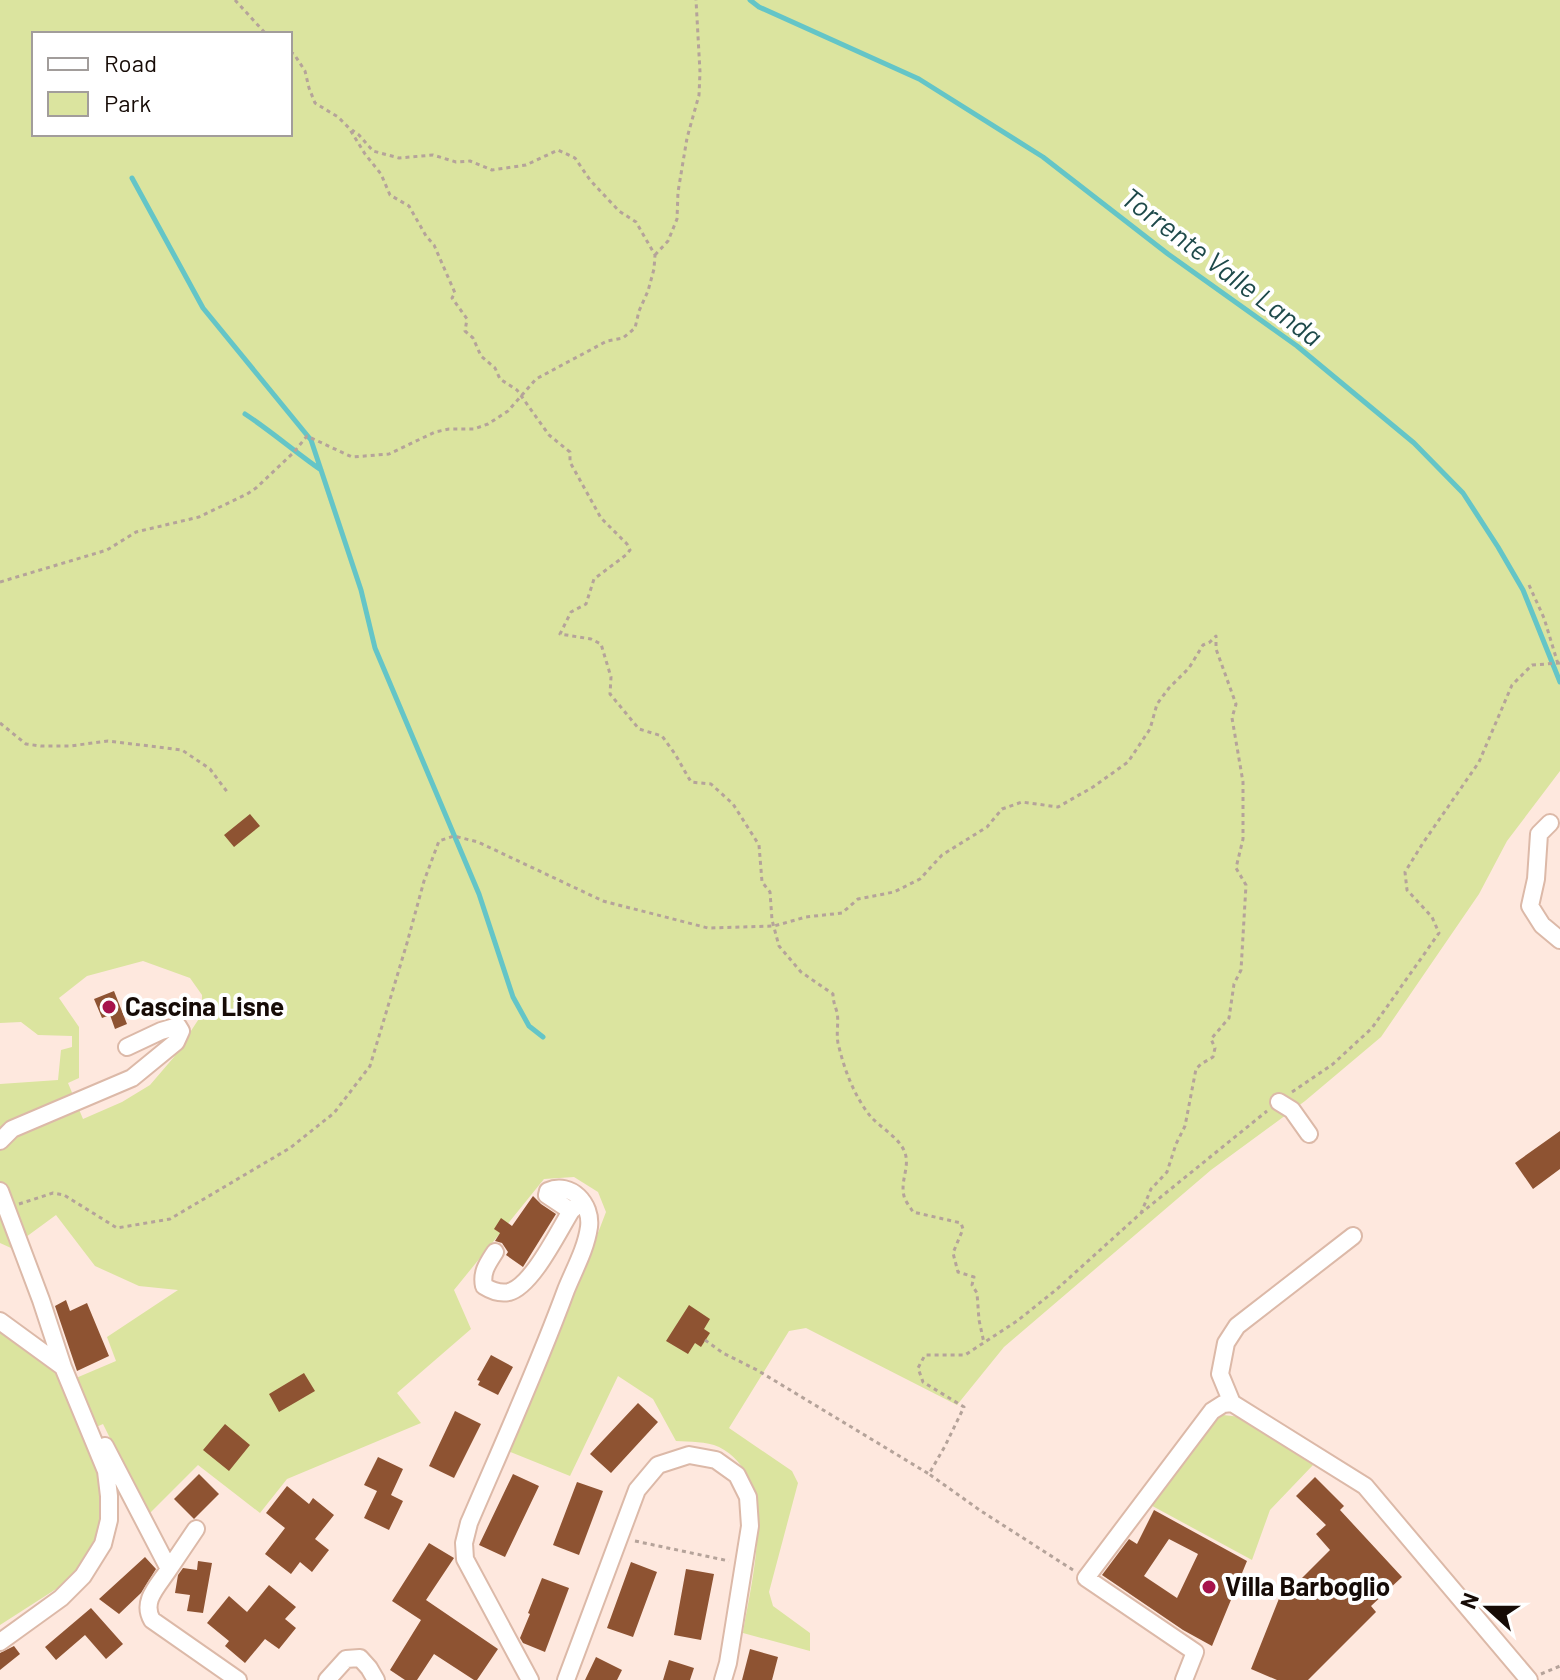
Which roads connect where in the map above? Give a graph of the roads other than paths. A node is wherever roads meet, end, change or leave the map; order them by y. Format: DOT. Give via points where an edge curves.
graph roads {
  1 [pos="1550,823"];
  2 [pos="1560,940"];
  3 [pos="127,1047"];
  4 [pos="1279,1102"];
  5 [pos="1309,1134"];
  6 [pos="0,1141"];
  7 [pos="0,1191"];
  8 [pos="5,1212"];
  9 [pos="1353,1236"];
  10 [pos="495,1252"];
  11 [pos="0,1321"];
  12 [pos="63,1367"];
  13 [pos="1232,1403"];
  14 [pos="91,1435"];
  15 [pos="196,1529"];
  16 [pos="169,1569"];
  17 [pos="0,1642"];
  18 [pos="238,1680"];
  19 [pos="327,1680"];
  20 [pos="376,1680"];
  21 [pos="530,1680"];
  22 [pos="566,1680"];
  23 [pos="723,1680"];
  24 [pos="1184,1680"];
  25 [pos="1529,1680"];
  1 -- 2 [label="street" via="1539,834 1530,906"];
  3 -- 6 [label="street" via="170,1028 178,1026 181,1031 176,1042 132,1078 12,1129"];
  4 -- 5 [label="street" via="1292,1110"];
  7 -- 8 [label="street"];
  8 -- 12 [label="street"];
  9 -- 13 [label="street" via="1237,1326 1226,1343 1220,1374"];
  10 -- 21 [label="street" via="484,1270 484,1286 511,1292 535,1269 577,1207 588,1211 587,1238 464,1543 465,1559"];
  11 -- 12 [label="street"];
  12 -- 14 [label="street"];
  13 -- 24 [label="street" via="1212,1411 1086,1578 1195,1652"];
  13 -- 25 [label="street" via="1365,1486"];
  14 -- 16 [label="street" via="104,1444"];
  14 -- 17 [label="street" via="106,1471 109,1496 103,1544 61,1598"];
  15 -- 16 [label="street"];
  16 -- 18 [label="street" via="147,1602 152,1620"];
  19 -- 20 [label="street" via="346,1659 360,1658"];
  22 -- 23 [label="street" via="637,1490 658,1465 689,1455 716,1460 737,1475 748,1497 750,1526"];
}
